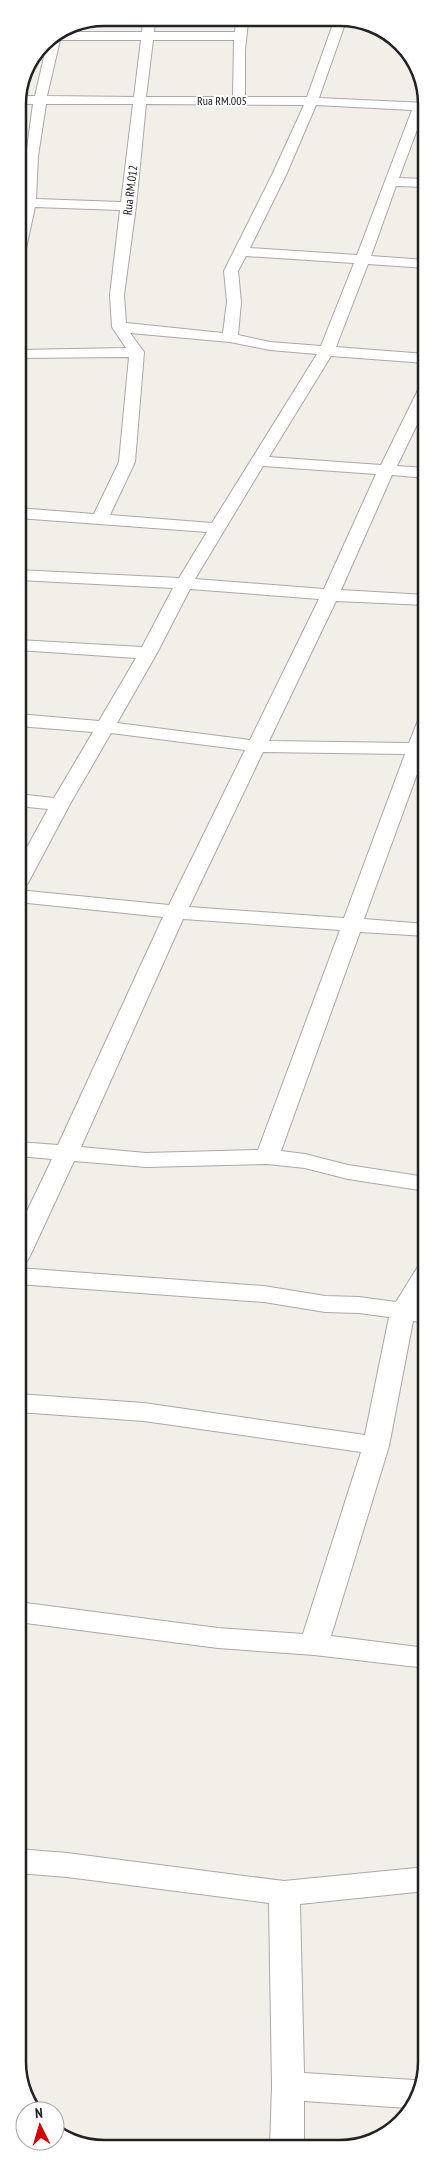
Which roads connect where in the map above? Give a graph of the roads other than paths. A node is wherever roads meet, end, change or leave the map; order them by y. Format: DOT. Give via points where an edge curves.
graph roads {
  1 [pos="241,26"];
  2 [pos="338,26"];
  3 [pos="148,29"];
  4 [pos="71,34"];
  5 [pos="240,36"];
  6 [pos="52,47"];
  7 [pos="26,100"];
  8 [pos="40,100"];
  9 [pos="141,100"];
  10 [pos="239,100"];
  11 [pos="312,101"];
  12 [pos="418,107"];
  13 [pos="418,116"];
  14 [pos="26,156"];
  15 [pos="32,156"];
  16 [pos="390,182"];
  17 [pos="418,183"];
  18 [pos="26,188"];
  19 [pos="26,204"];
  20 [pos="129,206"];
  21 [pos="240,251"];
  22 [pos="363,259"];
  23 [pos="418,263"];
  24 [pos="119,327"];
  25 [pos="230,338"];
  26 [pos="327,350"];
  27 [pos="137,352"];
  28 [pos="26,354"];
  29 [pos="418,358"];
  30 [pos="418,406"];
  31 [pos="258,461"];
  32 [pos="386,471"];
  33 [pos="418,473"];
  34 [pos="26,514"];
  35 [pos="100,519"];
  36 [pos="217,528"];
  37 [pos="26,575"];
  38 [pos="184,582"];
  39 [pos="330,595"];
  40 [pos="418,600"];
  41 [pos="26,646"];
  42 [pos="148,653"];
  43 [pos="26,721"];
  44 [pos="104,727"];
  45 [pos="256,746"];
  46 [pos="418,748"];
  47 [pos="418,756"];
  48 [pos="26,801"];
  49 [pos="60,804"];
  50 [pos="26,868"];
  51 [pos="26,897"];
  52 [pos="176,912"];
  53 [pos="353,924"];
  54 [pos="418,929"];
  55 [pos="26,1150"];
  56 [pos="66,1154"];
  57 [pos="267,1157"];
  58 [pos="418,1183"];
  59 [pos="26,1239"];
  60 [pos="26,1277"];
  61 [pos="418,1301"];
  62 [pos="414,1314"];
  63 [pos="26,1404"];
  64 [pos="376,1446"];
  65 [pos="26,1613"];
  66 [pos="314,1645"];
  67 [pos="418,1657"];
  68 [pos="26,1862"];
  69 [pos="418,1880"];
  70 [pos="284,1893"];
  71 [pos="288,2086"];
  72 [pos="411,2094"];
  73 [pos="286,2140"];
  1 -- 5 [label="street"];
  2 -- 11 [label="street"];
  3 -- 4 [label="street"];
  3 -- 5 [label="street"];
  3 -- 9 [label="street, Rua RM.012"];
  5 -- 10 [label="street"];
  6 -- 8 [label="street"];
  7 -- 8 [label="street, Rua RM.005"];
  8 -- 9 [label="street, Rua RM.005"];
  8 -- 15 [label="street"];
  9 -- 10 [label="street, Rua RM.005"];
  9 -- 20 [label="street, Rua RM.012"];
  10 -- 11 [label="street, Rua RM.005"];
  11 -- 12 [label="street, Rua RM.005"];
  11 -- 21 [label="street"];
  13 -- 16 [label="street"];
  14 -- 15 [label="street"];
  15 -- 18 [label="street"];
  16 -- 17 [label="street"];
  16 -- 22 [label="street"];
  19 -- 20 [label="street"];
  20 -- 24 [label="street, Rua RM.012" via="117,295"];
  21 -- 22 [label="street"];
  21 -- 25 [label="street" via="231,271 234,302"];
  22 -- 23 [label="street"];
  22 -- 26 [label="street"];
  24 -- 25 [label="street"];
  24 -- 27 [label="street"];
  25 -- 26 [label="street" via="270,346"];
  26 -- 29 [label="street"];
  26 -- 31 [label="street"];
  27 -- 28 [label="street"];
  27 -- 35 [label="street" via="127,462"];
  30 -- 32 [label="street"];
  31 -- 32 [label="street"];
  31 -- 36 [label="street"];
  32 -- 33 [label="street"];
  32 -- 39 [label="street"];
  34 -- 35 [label="street"];
  35 -- 36 [label="street"];
  36 -- 38 [label="street"];
  37 -- 38 [label="street"];
  38 -- 39 [label="street"];
  38 -- 42 [label="street"];
  39 -- 40 [label="street"];
  39 -- 45 [label="street"];
  41 -- 42 [label="street"];
  42 -- 44 [label="street"];
  43 -- 44 [label="street"];
  44 -- 45 [label="street"];
  44 -- 49 [label="street"];
  45 -- 46 [label="street"];
  45 -- 52 [label="street"];
  47 -- 53 [label="street"];
  48 -- 49 [label="street"];
  49 -- 50 [label="street"];
  51 -- 52 [label="street"];
  52 -- 53 [label="street"];
  52 -- 56 [label="street"];
  53 -- 54 [label="street"];
  53 -- 57 [label="street"];
  55 -- 56 [label="street"];
  56 -- 57 [label="street" via="146,1160"];
  56 -- 59 [label="street"];
  57 -- 58 [label="street"];
  60 -- 62 [label="street" via="264,1294"];
  61 -- 62 [label="street"];
  62 -- 64 [label="street"];
  63 -- 64 [label="street" via="144,1412"];
  64 -- 66 [label="street"];
  65 -- 66 [label="street" via="218,1638"];
  66 -- 67 [label="street"];
  68 -- 70 [label="street"];
  69 -- 70 [label="street"];
  70 -- 71 [label="street"];
  71 -- 72 [label="street"];
  71 -- 73 [label="street"];
}
